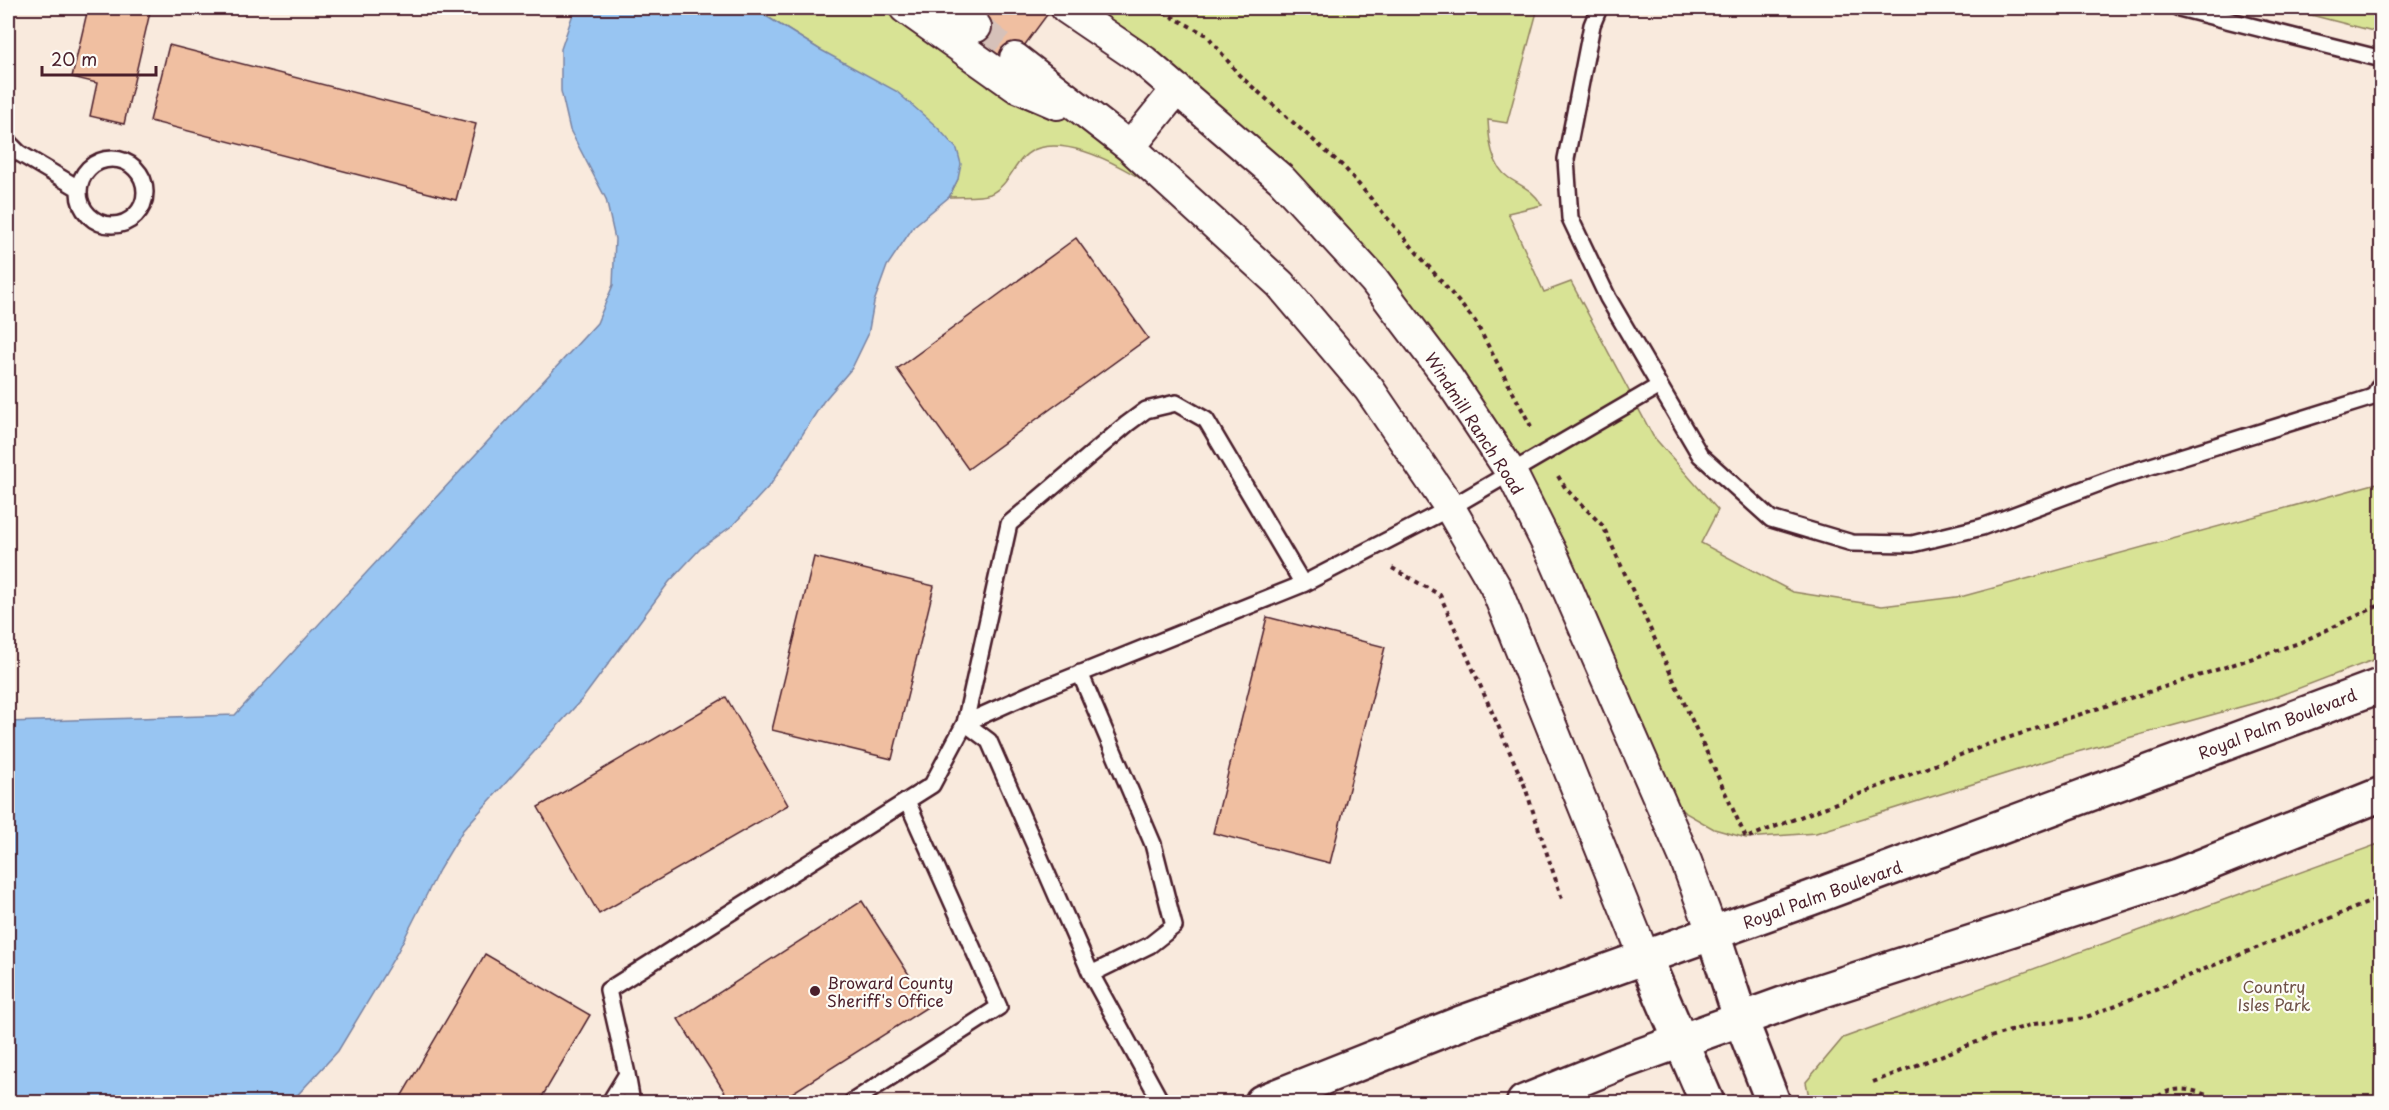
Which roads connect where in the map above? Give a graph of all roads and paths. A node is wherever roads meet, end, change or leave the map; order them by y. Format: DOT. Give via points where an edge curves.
graph roads {
  1 [pos="905,8"];
  2 [pos="1066,8"];
  3 [pos="1099,8"];
  4 [pos="1599,8"];
  5 [pos="2179,8"];
  6 [pos="944,14"];
  7 [pos="976,27"];
  8 [pos="1015,58"];
  9 [pos="2382,58"];
  10 [pos="1144,61"];
  11 [pos="1177,89"];
  12 [pos="1098,122"];
  13 [pos="8,142"];
  14 [pos="1130,147"];
  15 [pos="78,188"];
  16 [pos="2382,382"];
  17 [pos="1659,387"];
  18 [pos="1512,474"];
  19 [pos="1450,508"];
  20 [pos="1365,552"];
  21 [pos="1303,584"];
  22 [pos="2382,604"];
  23 [pos="1080,674"];
  24 [pos="2382,685"];
  25 [pos="965,723"];
  26 [pos="2382,794"];
  27 [pos="907,801"];
  28 [pos="1746,838"];
  29 [pos="2382,897"];
  30 [pos="1563,902"];
  31 [pos="1713,934"];
  32 [pos="1645,958"];
  33 [pos="1091,974"];
  34 [pos="1741,1020"];
  35 [pos="1683,1041"];
  36 [pos="627,1074"];
  37 [pos="1873,1082"];
  38 [pos="610,1102"];
  39 [pos="632,1102"];
  40 [pos="852,1102"];
  41 [pos="1161,1102"];
  42 [pos="1262,1102"];
  43 [pos="1524,1102"];
  44 [pos="1707,1102"];
  45 [pos="1773,1102"];
  46 [pos="2151,1102"];
  47 [pos="2222,1102"];
  1 -- 6 [label="street"];
  2 -- 10 [label="street, Windmill Ranch Road"];
  3 -- 10 [label="street, Windmill Ranch Road"];
  4 -- 17 [label="lane" via="1592,25 1566,159 1570,218 1608,298"];
  5 -- 9 [label="lane"];
  6 -- 7 [label="street"];
  6 -- 12 [label="street" via="1015,86"];
  8 -- 12 [label="street"];
  10 -- 11 [label="street, Windmill Ranch Road"];
  11 -- 14 [label="street"];
  11 -- 18 [label="street, Windmill Ranch Road" via="1281,179 1374,280 1446,375"];
  12 -- 14 [label="street"];
  13 -- 15 [label="lane" via="19,153"];
  14 -- 19 [label="street" via="1281,284 1369,389"];
  15 -- 15 [label="lane" via="86,213 108,225 133,218 145,196 139,171 116,158 91,165"];
  16 -- 17 [label="lane" via="2373,396 2116,477 1982,527 1912,544 1851,543 1771,519 1700,454"];
  17 -- 18 [label="lane"];
  18 -- 19 [label="lane"];
  18 -- 31 [label="street, Windmill Ranch Road" via="1554,558 1686,861"];
  19 -- 20 [label="lane"];
  19 -- 32 [label="street" via="1495,586"];
  20 -- 21 [label="lane"];
  20 -- 30 [label="path" via="1440,595 1524,784"];
  21 -- 23 [label="lane"];
  21 -- 25 [label="lane" via="1206,420 1176,403 1146,410 1009,524"];
  22 -- 28 [label="path" via="2299,643 1986,745"];
  23 -- 25 [label="lane"];
  23 -- 33 [label="lane" via="1152,844 1174,926 1150,945"];
  24 -- 31 [label="main road, Royal Palm Boulevard"];
  25 -- 27 [label="lane" via="932,785"];
  25 -- 33 [label="lane" via="989,741"];
  26 -- 34 [label="main road" via="2177,876"];
  27 -- 36 [label="lane" via="608,990"];
  27 -- 40 [label="lane" via="999,1006"];
  29 -- 37 [label="path" via="2084,1018 2034,1024 1987,1038"];
  31 -- 32 [label="main road, Royal Palm Boulevard"];
  31 -- 34 [label="main road"];
  32 -- 35 [label="main road"];
  32 -- 42 [label="main road, Royal Palm Boulevard" via="1461,1023"];
  33 -- 41 [label="lane"];
  34 -- 35 [label="main road"];
  34 -- 45 [label="main road"];
  35 -- 43 [label="main road"];
  35 -- 44 [label="main road"];
  36 -- 38 [label="lane"];
  36 -- 39 [label="lane"];
  46 -- 47 [label="path" via="2167,1091 2198,1090"];
}
